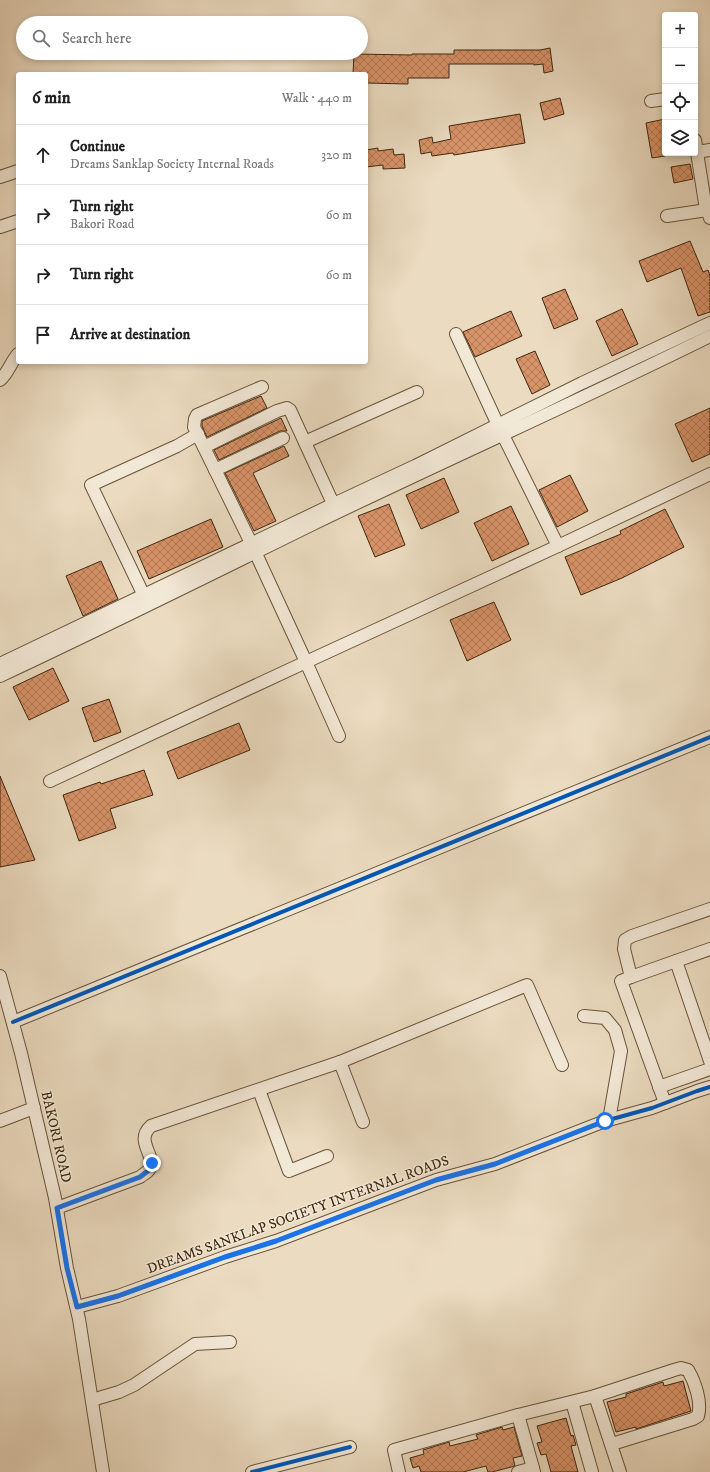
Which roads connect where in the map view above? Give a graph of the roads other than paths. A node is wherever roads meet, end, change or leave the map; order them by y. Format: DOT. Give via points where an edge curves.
graph roads {
  1 [pos="662,99"];
  2 [pos="651,101"];
  3 [pos="698,147"];
  4 [pos="710,150"];
  5 [pos="698,156"];
  6 [pos="16,172"];
  7 [pos="0,177"];
  8 [pos="708,214"];
  9 [pos="667,216"];
  10 [pos="16,222"];
  11 [pos="0,227"];
  12 [pos="710,323"];
  13 [pos="456,334"];
  14 [pos="710,336"];
  15 [pos="16,356"];
  16 [pos="0,380"];
  17 [pos="262,387"];
  18 [pos="417,392"];
  19 [pos="500,430"];
  20 [pos="198,434"];
  21 [pos="283,438"];
  22 [pos="305,442"];
  23 [pos="204,447"];
  24 [pos="215,470"];
  25 [pos="710,474"];
  26 [pos="336,508"];
  27 [pos="558,546"];
  28 [pos="253,548"];
  29 [pos="146,600"];
  30 [pos="306,662"];
  31 [pos="0,664"];
  32 [pos="0,676"];
  33 [pos="339,736"];
  34 [pos="710,737"];
  35 [pos="50,781"];
  36 [pos="710,909"];
  37 [pos="710,949"];
  38 [pos="676,960"];
  39 [pos="0,976"];
  40 [pos="631,977"];
  41 [pos="2,995"];
  42 [pos="584,1016"];
  43 [pos="13,1022"];
  44 [pos="710,1061"];
  45 [pos="340,1062"];
  46 [pos="562,1065"];
  47 [pos="710,1069"];
  48 [pos="659,1087"];
  49 [pos="710,1087"];
  50 [pos="259,1090"];
  51 [pos="665,1103"];
  52 [pos="34,1108"];
  53 [pos="609,1120"];
  54 [pos="0,1121"];
  55 [pos="363,1122"];
  56 [pos="327,1156"];
  57 [pos="57,1208"];
  58 [pos="77,1307"];
  59 [pos="230,1342"];
  60 [pos="595,1396"];
  61 [pos="92,1400"];
  62 [pos="572,1402"];
  63 [pos="518,1415"];
  64 [pos="612,1444"];
  65 [pos="350,1447"];
  66 [pos="533,1470"];
  67 [pos="103,1472"];
  68 [pos="252,1472"];
  69 [pos="399,1472"];
  70 [pos="518,1472"];
  71 [pos="592,1472"];
  72 [pos="620,1472"];
  1 -- 2 [label="street"];
  3 -- 4 [label="street"];
  5 -- 8 [label="street"];
  6 -- 7 [label="street"];
  8 -- 9 [label="street"];
  10 -- 11 [label="street"];
  12 -- 19 [label="street"];
  13 -- 19 [label="street"];
  14 -- 19 [label="street"];
  15 -- 16 [label="street"];
  17 -- 20 [label="street" via="197,415 194,427"];
  18 -- 22 [label="street"];
  19 -- 26 [label="street" via="415,466"];
  19 -- 27 [label="street"];
  20 -- 23 [label="street"];
  20 -- 29 [label="street" via="91,485"];
  21 -- 24 [label="street"];
  22 -- 23 [label="street" via="287,408"];
  22 -- 26 [label="street"];
  23 -- 24 [label="street"];
  24 -- 28 [label="street"];
  25 -- 27 [label="street"];
  26 -- 28 [label="street"];
  27 -- 30 [label="street"];
  28 -- 29 [label="street"];
  28 -- 30 [label="street"];
  29 -- 31 [label="street"];
  29 -- 32 [label="street"];
  30 -- 33 [label="street"];
  30 -- 35 [label="street"];
  34 -- 43 [label="street"];
  36 -- 40 [label="street" via="625,940 624,949"];
  37 -- 38 [label="street"];
  38 -- 40 [label="street"];
  38 -- 44 [label="street"];
  39 -- 41 [label="street, BAKORI ROAD"];
  40 -- 48 [label="street" via="621,981"];
  41 -- 43 [label="street, BAKORI ROAD"];
  42 -- 53 [label="street" via="605,1018 615,1030 621,1051"];
  43 -- 52 [label="street, BAKORI ROAD"];
  45 -- 46 [label="street" via="527,985"];
  45 -- 50 [label="street"];
  45 -- 55 [label="street"];
  47 -- 48 [label="street"];
  48 -- 51 [label="street"];
  49 -- 51 [label="street, DREAMS SANKLAP SOCIETY INTERNAL ROADS"];
  50 -- 56 [label="street" via="288,1171"];
  50 -- 57 [label="street" via="151,1126 145,1132 144,1140 152,1163 149,1170 140,1177"];
  51 -- 53 [label="street, DREAMS SANKLAP SOCIETY INTERNAL ROADS"];
  52 -- 54 [label="street"];
  52 -- 57 [label="street, BAKORI ROAD"];
  53 -- 58 [label="street, DREAMS SANKLAP SOCIETY INTERNAL ROADS" via="495,1164 436,1180 276,1241 118,1296"];
  57 -- 58 [label="street, BAKORI ROAD" via="67,1268"];
  58 -- 61 [label="street, BAKORI ROAD"];
  59 -- 61 [label="street" via="195,1344 134,1385"];
  60 -- 62 [label="street"];
  60 -- 64 [label="street"];
  60 -- 64 [label="street" via="681,1368 688,1370 692,1376 699,1403 698,1416"];
  61 -- 67 [label="street, BAKORI ROAD"];
  62 -- 63 [label="street"];
  62 -- 71 [label="street"];
  63 -- 66 [label="street"];
  63 -- 69 [label="street" via="394,1450"];
  64 -- 72 [label="street"];
  65 -- 68 [label="street"];
  66 -- 70 [label="street"];
}
